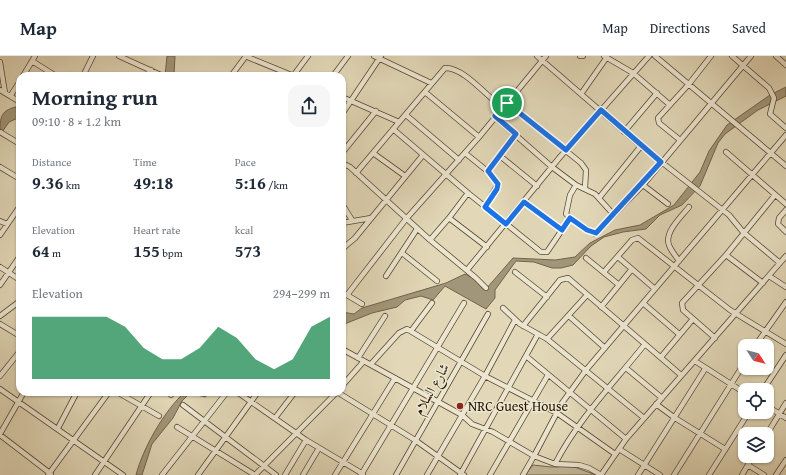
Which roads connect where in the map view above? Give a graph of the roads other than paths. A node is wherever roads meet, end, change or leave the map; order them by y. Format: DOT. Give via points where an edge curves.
graph roads {
  1 [pos="93,56"];
  2 [pos="119,56"];
  3 [pos="246,56"];
  4 [pos="308,56"];
  5 [pos="348,56"];
  6 [pos="374,56"];
  7 [pos="537,56"];
  8 [pos="546,56"];
  9 [pos="649,56"];
  10 [pos="656,56"];
  11 [pos="711,56"];
  12 [pos="732,56"];
  13 [pos="751,56"];
  14 [pos="776,56"];
  15 [pos="380,57"];
  16 [pos="606,57"];
  17 [pos="34,58"];
  18 [pos="542,61"];
  19 [pos="0,62"];
  20 [pos="743,64"];
  21 [pos="786,64"];
  22 [pos="150,70"];
  23 [pos="25,72"];
  24 [pos="51,72"];
  25 [pos="85,72"];
  26 [pos="154,72"];
  27 [pos="234,72"];
  28 [pos="284,72"];
  29 [pos="296,72"];
  30 [pos="337,72"];
  31 [pos="633,73"];
  32 [pos="431,84"];
  33 [pos="689,84"];
  34 [pos="16,87"];
  35 [pos="0,90"];
  36 [pos="425,92"];
  37 [pos="5,93"];
  38 [pos="657,93"];
  39 [pos="581,94"];
  40 [pos="11,95"];
  41 [pos="16,99"];
  42 [pos="346,100"];
  43 [pos="351,102"];
  44 [pos="711,102"];
  45 [pos="507,103"];
  46 [pos="670,105"];
  47 [pos="503,108"];
  48 [pos="346,109"];
  49 [pos="601,110"];
  50 [pos="376,111"];
  51 [pos="406,115"];
  52 [pos="495,116"];
  53 [pos="399,122"];
  54 [pos="786,128"];
  55 [pos="393,129"];
  56 [pos="0,132"];
  57 [pos="624,132"];
  58 [pos="516,134"];
  59 [pos="786,136"];
  60 [pos="479,137"];
  61 [pos="680,140"];
  62 [pos="16,142"];
  63 [pos="641,146"];
  64 [pos="346,147"];
  65 [pos="566,150"];
  66 [pos="465,152"];
  67 [pos="726,152"];
  68 [pos="373,153"];
  69 [pos="771,154"];
  70 [pos="423,155"];
  71 [pos="500,156"];
  72 [pos="459,160"];
  73 [pos="661,162"];
  74 [pos="346,166"];
  75 [pos="786,166"];
  76 [pos="0,167"];
  77 [pos="552,167"];
  78 [pos="488,171"];
  79 [pos="356,173"];
  80 [pos="446,174"];
  81 [pos="405,176"];
  82 [pos="753,176"];
  83 [pos="16,177"];
  84 [pos="576,185"];
  85 [pos="643,185"];
  86 [pos="537,186"];
  87 [pos="585,188"];
  88 [pos="468,193"];
  89 [pos="775,195"];
  90 [pos="599,198"];
  91 [pos="387,201"];
  92 [pos="524,202"];
  93 [pos="668,204"];
  94 [pos="786,204"];
  95 [pos="485,207"];
  96 [pos="689,207"];
  97 [pos="346,210"];
  98 [pos="786,210"];
  99 [pos="723,211"];
  100 [pos="16,212"];
  101 [pos="614,215"];
  102 [pos="371,218"];
  103 [pos="449,218"];
  104 [pos="570,218"];
  105 [pos="406,219"];
  106 [pos="352,220"];
  107 [pos="0,221"];
  108 [pos="346,221"];
  109 [pos="7,224"];
  110 [pos="506,224"];
  111 [pos="417,228"];
  112 [pos="562,230"];
  113 [pos="743,232"];
  114 [pos="786,232"];
  115 [pos="0,235"];
  116 [pos="430,240"];
  117 [pos="346,246"];
  118 [pos="487,247"];
  119 [pos="402,253"];
  120 [pos="726,255"];
  121 [pos="786,256"];
  122 [pos="618,257"];
  123 [pos="586,258"];
  124 [pos="16,261"];
  125 [pos="679,261"];
  126 [pos="780,263"];
  127 [pos="0,267"];
  128 [pos="674,268"];
  129 [pos="632,269"];
  130 [pos="467,270"];
  131 [pos="8,272"];
  132 [pos="515,272"];
  133 [pos="604,272"];
  134 [pos="386,276"];
  135 [pos="769,276"];
  136 [pos="16,277"];
  137 [pos="437,281"];
  138 [pos="763,283"];
  139 [pos="0,285"];
  140 [pos="619,285"];
  141 [pos="698,286"];
  142 [pos="786,287"];
  143 [pos="486,288"];
  144 [pos="655,288"];
  145 [pos="346,292"];
  146 [pos="346,295"];
  147 [pos="547,296"];
  148 [pos="587,296"];
  149 [pos="786,302"];
  150 [pos="432,303"];
  151 [pos="464,303"];
  152 [pos="643,303"];
  153 [pos="16,304"];
  154 [pos="362,304"];
  155 [pos="601,307"];
  156 [pos="503,308"];
  157 [pos="488,314"];
  158 [pos="736,314"];
  159 [pos="0,316"];
  160 [pos="385,316"];
  161 [pos="569,316"];
  162 [pos="693,319"];
  163 [pos="515,320"];
  164 [pos="0,324"];
  165 [pos="523,326"];
  166 [pos="624,327"];
  167 [pos="410,331"];
  168 [pos="765,331"];
  169 [pos="16,334"];
  170 [pos="538,334"];
  171 [pos="679,334"];
  172 [pos="715,338"];
  173 [pos="760,339"];
  174 [pos="547,340"];
  175 [pos="645,344"];
  176 [pos="786,344"];
  177 [pos="436,347"];
  178 [pos="606,348"];
  179 [pos="346,351"];
  180 [pos="786,355"];
  181 [pos="16,356"];
  182 [pos="526,356"];
  183 [pos="661,357"];
  184 [pos="358,358"];
  185 [pos="364,361"];
  186 [pos="695,361"];
  187 [pos="460,362"];
  188 [pos="371,364"];
  189 [pos="626,368"];
  190 [pos="705,369"];
  191 [pos="586,370"];
  192 [pos="738,374"];
  193 [pos="548,375"];
  194 [pos="682,375"];
  195 [pos="0,376"];
  196 [pos="485,376"];
  197 [pos="395,378"];
  198 [pos="346,381"];
  199 [pos="768,383"];
  200 [pos="732,384"];
  201 [pos="412,388"];
  202 [pos="508,388"];
  203 [pos="608,388"];
  204 [pos="738,388"];
  205 [pos="0,389"];
  206 [pos="569,392"];
  207 [pos="22,396"];
  208 [pos="74,396"];
  209 [pos="106,396"];
  210 [pos="124,396"];
  211 [pos="148,396"];
  212 [pos="224,396"];
  213 [pos="242,396"];
  214 [pos="255,396"];
  215 [pos="292,396"];
  216 [pos="333,396"];
  217 [pos="343,396"];
  218 [pos="662,398"];
  219 [pos="532,401"];
  220 [pos="250,402"];
  221 [pos="436,402"];
  222 [pos="18,403"];
  223 [pos="786,403"];
  224 [pos="656,404"];
  225 [pos="183,405"];
  226 [pos="141,406"];
  227 [pos="591,410"];
  228 [pos="774,411"];
  229 [pos="557,413"];
  230 [pos="372,414"];
  231 [pos="462,414"];
  232 [pos="779,414"];
  233 [pos="158,416"];
  234 [pos="275,418"];
  235 [pos="644,418"];
  236 [pos="675,418"];
  237 [pos="786,418"];
  238 [pos="744,419"];
  239 [pos="204,420"];
  240 [pos="390,424"];
  241 [pos="578,426"];
  242 [pos="177,427"];
  243 [pos="771,427"];
  244 [pos="58,428"];
  245 [pos="487,429"];
  246 [pos="700,433"];
  247 [pos="0,434"];
  248 [pos="297,434"];
  249 [pos="192,435"];
  250 [pos="226,437"];
  251 [pos="626,439"];
  252 [pos="306,440"];
  253 [pos="415,440"];
  254 [pos="73,442"];
  255 [pos="510,442"];
  256 [pos="319,448"];
  257 [pos="619,449"];
  258 [pos="725,449"];
  259 [pos="216,450"];
  260 [pos="615,454"];
  261 [pos="438,456"];
  262 [pos="534,456"];
  263 [pos="786,460"];
  264 [pos="104,461"];
  265 [pos="343,463"];
  266 [pos="555,464"];
  267 [pos="644,464"];
  268 [pos="748,465"];
  269 [pos="264,466"];
  270 [pos="50,474"];
  271 [pos="362,474"];
  272 [pos="461,474"];
  273 [pos="95,475"];
  274 [pos="123,475"];
  275 [pos="162,475"];
  276 [pos="198,475"];
  277 [pos="276,475"];
  278 [pos="285,475"];
  279 [pos="303,475"];
  280 [pos="335,475"];
  281 [pos="396,475"];
  282 [pos="427,475"];
  283 [pos="490,475"];
  284 [pos="523,475"];
  285 [pos="601,475"];
  286 [pos="638,475"];
  287 [pos="660,475"];
  288 [pos="674,475"];
  289 [pos="709,475"];
  290 [pos="742,475"];
  291 [pos="764,475"];
  292 [pos="776,475"];
  1 -- 25 [label="street"];
  2 -- 22 [label="street"];
  3 -- 27 [label="street"];
  3 -- 28 [label="street"];
  4 -- 29 [label="street"];
  5 -- 30 [label="street"];
  6 -- 15 [label="street"];
  7 -- 18 [label="street"];
  8 -- 18 [label="street"];
  9 -- 31 [label="street"];
  10 -- 33 [label="street"];
  11 -- 33 [label="street"];
  12 -- 20 [label="street"];
  13 -- 20 [label="street"];
  14 -- 21 [label="street"];
  15 -- 32 [label="street"];
  15 -- 43 [label="street"];
  16 -- 31 [label="street"];
  16 -- 39 [label="street"];
  17 -- 23 [label="street"];
  17 -- 24 [label="street"];
  18 -- 39 [label="street"];
  18 -- 45 [label="street"];
  19 -- 37 [label="street"];
  20 -- 44 [label="street"];
  20 -- 54 [label="street" via="769,88 774,98 771,116"];
  22 -- 26 [label="street"];
  31 -- 38 [label="street"];
  31 -- 49 [label="street"];
  32 -- 36 [label="street"];
  32 -- 47 [label="street" via="443,69 450,68 479,86"];
  33 -- 44 [label="street"];
  33 -- 46 [label="street"];
  34 -- 40 [label="street"];
  35 -- 37 [label="street"];
  36 -- 51 [label="street"];
  36 -- 60 [label="street"];
  37 -- 40 [label="street"];
  38 -- 46 [label="street"];
  38 -- 57 [label="street"];
  39 -- 49 [label="street"];
  40 -- 41 [label="street"];
  42 -- 43 [label="street"];
  43 -- 48 [label="street"];
  43 -- 50 [label="street"];
  44 -- 61 [label="street"];
  44 -- 69 [label="street"];
  45 -- 47 [label="street"];
  45 -- 65 [label="street"];
  46 -- 61 [label="street" via="657,121"];
  47 -- 52 [label="street"];
  49 -- 57 [label="street"];
  49 -- 65 [label="street"];
  50 -- 53 [label="street"];
  50 -- 64 [label="street"];
  51 -- 53 [label="street"];
  51 -- 72 [label="street"];
  52 -- 58 [label="street"];
  52 -- 60 [label="street"];
  53 -- 55 [label="street"];
  55 -- 68 [label="street"];
  55 -- 70 [label="street"];
  56 -- 62 [label="street"];
  57 -- 63 [label="street"];
  58 -- 71 [label="street"];
  58 -- 77 [label="street"];
  59 -- 69 [label="street"];
  60 -- 66 [label="street"];
  61 -- 73 [label="street"];
  63 -- 73 [label="street"];
  63 -- 90 [label="street"];
  65 -- 77 [label="street"];
  65 -- 87 [label="street" via="586,168"];
  66 -- 72 [label="street"];
  66 -- 78 [label="street"];
  67 -- 82 [label="street"];
  68 -- 79 [label="street"];
  68 -- 81 [label="street"];
  69 -- 75 [label="street"];
  69 -- 82 [label="street"];
  70 -- 80 [label="street"];
  70 -- 81 [label="street"];
  71 -- 78 [label="street"];
  71 -- 86 [label="street"];
  72 -- 80 [label="street"];
  73 -- 85 [label="street"];
  73 -- 99 [label="street"];
  74 -- 79 [label="street"];
  76 -- 83 [label="street"];
  77 -- 84 [label="street"];
  77 -- 86 [label="street"];
  78 -- 95 [label="street" via="498,184"];
  79 -- 91 [label="street"];
  80 -- 88 [label="street"];
  80 -- 105 [label="street"];
  81 -- 91 [label="street"];
  82 -- 89 [label="street"];
  82 -- 99 [label="street"];
  84 -- 87 [label="street"];
  84 -- 104 [label="street" via="566,209 566,214"];
  85 -- 93 [label="street"];
  85 -- 101 [label="street"];
  86 -- 92 [label="street"];
  87 -- 90 [label="street"];
  88 -- 95 [label="street"];
  88 -- 103 [label="street"];
  89 -- 94 [label="street"];
  89 -- 113 [label="street"];
  90 -- 101 [label="street"];
  91 -- 102 [label="street"];
  91 -- 105 [label="street"];
  92 -- 110 [label="street"];
  92 -- 112 [label="street"];
  95 -- 110 [label="street"];
  96 -- 125 [label="street" via="672,229 669,238 669,245"];
  97 -- 106 [label="street"];
  98 -- 114 [label="street" via="778,221"];
  99 -- 113 [label="street"];
  99 -- 125 [label="street"];
  100 -- 109 [label="street"];
  101 -- 104 [label="street" via="595,234"];
  102 -- 106 [label="street"];
  102 -- 117 [label="street"];
  103 -- 116 [label="street"];
  103 -- 118 [label="street"];
  104 -- 112 [label="street"];
  105 -- 111 [label="street"];
  105 -- 145 [label="street"];
  106 -- 108 [label="street"];
  107 -- 109 [label="street"];
  109 -- 115 [label="street"];
  110 -- 112 [label="street" via="544,253"];
  110 -- 118 [label="street"];
  111 -- 116 [label="street"];
  111 -- 119 [label="street"];
  113 -- 120 [label="street"];
  113 -- 126 [label="street"];
  116 -- 130 [label="street"];
  118 -- 130 [label="street"];
  119 -- 134 [label="street"];
  119 -- 137 [label="street"];
  120 -- 138 [label="street"];
  120 -- 141 [label="street"];
  121 -- 126 [label="street"];
  122 -- 128 [label="street" via="632,240 638,238"];
  122 -- 129 [label="street"];
  122 -- 133 [label="street"];
  123 -- 133 [label="street"];
  124 -- 131 [label="street"];
  125 -- 128 [label="street"];
  126 -- 135 [label="street"];
  127 -- 131 [label="street"];
  128 -- 141 [label="street"];
  128 -- 144 [label="street"];
  129 -- 140 [label="street"];
  129 -- 144 [label="street"];
  130 -- 143 [label="street"];
  131 -- 136 [label="street"];
  131 -- 139 [label="street"];
  132 -- 147 [label="street"];
  133 -- 140 [label="street"];
  135 -- 138 [label="street"];
  135 -- 142 [label="street"];
  138 -- 158 [label="street"];
  140 -- 155 [label="street"];
  141 -- 158 [label="street"];
  141 -- 162 [label="street" via="681,305"];
  144 -- 152 [label="street"];
  146 -- 154 [label="street"];
  147 -- 148 [label="street" via="560,280 565,278 571,280"];
  147 -- 165 [label="street"];
  148 -- 155 [label="street"];
  148 -- 161 [label="street"];
  149 -- 168 [label="street"];
  150 -- 167 [label="street"];
  151 -- 177 [label="street"];
  152 -- 166 [label="street"];
  152 -- 171 [label="street"];
  153 -- 159 [label="street"];
  155 -- 166 [label="street"];
  156 -- 163 [label="street"];
  157 -- 187 [label="street, شارع السلام"];
  158 -- 168 [label="street"];
  158 -- 172 [label="street"];
  160 -- 184 [label="street"];
  161 -- 174 [label="street"];
  161 -- 178 [label="street"];
  162 -- 171 [label="street"];
  162 -- 172 [label="street"];
  163 -- 165 [label="street"];
  163 -- 196 [label="street"];
  164 -- 169 [label="street"];
  165 -- 170 [label="street"];
  166 -- 175 [label="street"];
  166 -- 178 [label="street"];
  167 -- 177 [label="street"];
  167 -- 188 [label="street" via="405,329 399,333"];
  168 -- 173 [label="street"];
  168 -- 176 [label="street"];
  170 -- 174 [label="street"];
  170 -- 182 [label="street"];
  171 -- 183 [label="street"];
  172 -- 186 [label="street"];
  174 -- 191 [label="street"];
  175 -- 183 [label="street"];
  175 -- 189 [label="street"];
  177 -- 187 [label="street"];
  177 -- 201 [label="street"];
  178 -- 191 [label="street"];
  179 -- 184 [label="street"];
  180 -- 199 [label="street"];
  181 -- 195 [label="street"];
  182 -- 193 [label="street"];
  182 -- 202 [label="street"];
  183 -- 194 [label="street"];
  184 -- 185 [label="street"];
  185 -- 188 [label="street"];
  185 -- 198 [label="street"];
  186 -- 190 [label="street"];
  186 -- 194 [label="street"];
  187 -- 196 [label="street"];
  187 -- 221 [label="street, شارع السلام"];
  188 -- 197 [label="street"];
  189 -- 203 [label="street"];
  189 -- 218 [label="street"];
  190 -- 200 [label="street"];
  190 -- 236 [label="street"];
  191 -- 203 [label="street"];
  191 -- 206 [label="street"];
  192 -- 200 [label="street"];
  193 -- 206 [label="street"];
  193 -- 219 [label="street"];
  194 -- 218 [label="street"];
  196 -- 202 [label="street"];
  196 -- 231 [label="street"];
  197 -- 201 [label="street"];
  197 -- 230 [label="street"];
  200 -- 204 [label="street"];
  200 -- 246 [label="street"];
  201 -- 221 [label="street"];
  201 -- 240 [label="street"];
  202 -- 219 [label="street"];
  202 -- 245 [label="street"];
  203 -- 227 [label="street"];
  203 -- 235 [label="street"];
  205 -- 222 [label="street"];
  206 -- 227 [label="street"];
  206 -- 229 [label="street"];
  207 -- 222 [label="street"];
  208 -- 244 [label="street"];
  209 -- 254 [label="street"];
  210 -- 226 [label="street"];
  211 -- 226 [label="street"];
  212 -- 239 [label="street"];
  213 -- 220 [label="street"];
  214 -- 220 [label="street"];
  215 -- 234 [label="street"];
  216 -- 248 [label="street"];
  217 -- 230 [label="street"];
  218 -- 224 [label="street"];
  219 -- 229 [label="street"];
  219 -- 255 [label="street"];
  220 -- 234 [label="street"];
  220 -- 250 [label="street"];
  221 -- 231 [label="street"];
  221 -- 253 [label="street, شارع السلام"];
  222 -- 244 [label="street"];
  222 -- 247 [label="street"];
  223 -- 232 [label="street"];
  224 -- 235 [label="street"];
  224 -- 236 [label="street"];
  225 -- 239 [label="street"];
  226 -- 233 [label="street"];
  226 -- 264 [label="street"];
  227 -- 241 [label="street"];
  227 -- 251 [label="street"];
  228 -- 232 [label="street"];
  229 -- 241 [label="street"];
  229 -- 262 [label="street"];
  230 -- 240 [label="street"];
  230 -- 265 [label="street"];
  231 -- 245 [label="street" via="472,424"];
  231 -- 261 [label="street"];
  232 -- 237 [label="street"];
  232 -- 243 [label="street"];
  234 -- 248 [label="street"];
  235 -- 251 [label="street"];
  236 -- 246 [label="street"];
  236 -- 267 [label="street"];
  238 -- 258 [label="street"];
  239 -- 249 [label="street"];
  239 -- 250 [label="street"];
  240 -- 253 [label="street"];
  240 -- 271 [label="street"];
  241 -- 260 [label="street"];
  241 -- 266 [label="street"];
  242 -- 249 [label="street"];
  244 -- 254 [label="street"];
  245 -- 255 [label="street"];
  245 -- 272 [label="street"];
  246 -- 258 [label="street"];
  246 -- 288 [label="street"];
  247 -- 270 [label="street"];
  248 -- 252 [label="street"];
  248 -- 269 [label="street"];
  249 -- 259 [label="street"];
  249 -- 275 [label="street"];
  250 -- 259 [label="street"];
  250 -- 269 [label="street"];
  251 -- 257 [label="street"];
  252 -- 256 [label="street"];
  252 -- 278 [label="street"];
  253 -- 261 [label="street"];
  253 -- 281 [label="street, شارع السلام"];
  254 -- 264 [label="street"];
  254 -- 270 [label="street"];
  255 -- 262 [label="street"];
  255 -- 283 [label="street"];
  256 -- 265 [label="street"];
  256 -- 279 [label="street"];
  257 -- 260 [label="street"];
  257 -- 267 [label="street"];
  258 -- 289 [label="street"];
  259 -- 269 [label="street" via="255,475"];
  259 -- 276 [label="street"];
  260 -- 285 [label="street"];
  261 -- 272 [label="street"];
  261 -- 282 [label="street"];
  262 -- 266 [label="street"];
  262 -- 284 [label="street"];
  263 -- 292 [label="street"];
  264 -- 273 [label="street"];
  264 -- 274 [label="street"];
  265 -- 271 [label="street"];
  265 -- 280 [label="street"];
  266 -- 285 [label="street" via="579,465"];
  267 -- 286 [label="street"];
  267 -- 287 [label="street"];
  268 -- 290 [label="street"];
  268 -- 291 [label="street"];
  269 -- 277 [label="street"];
}
